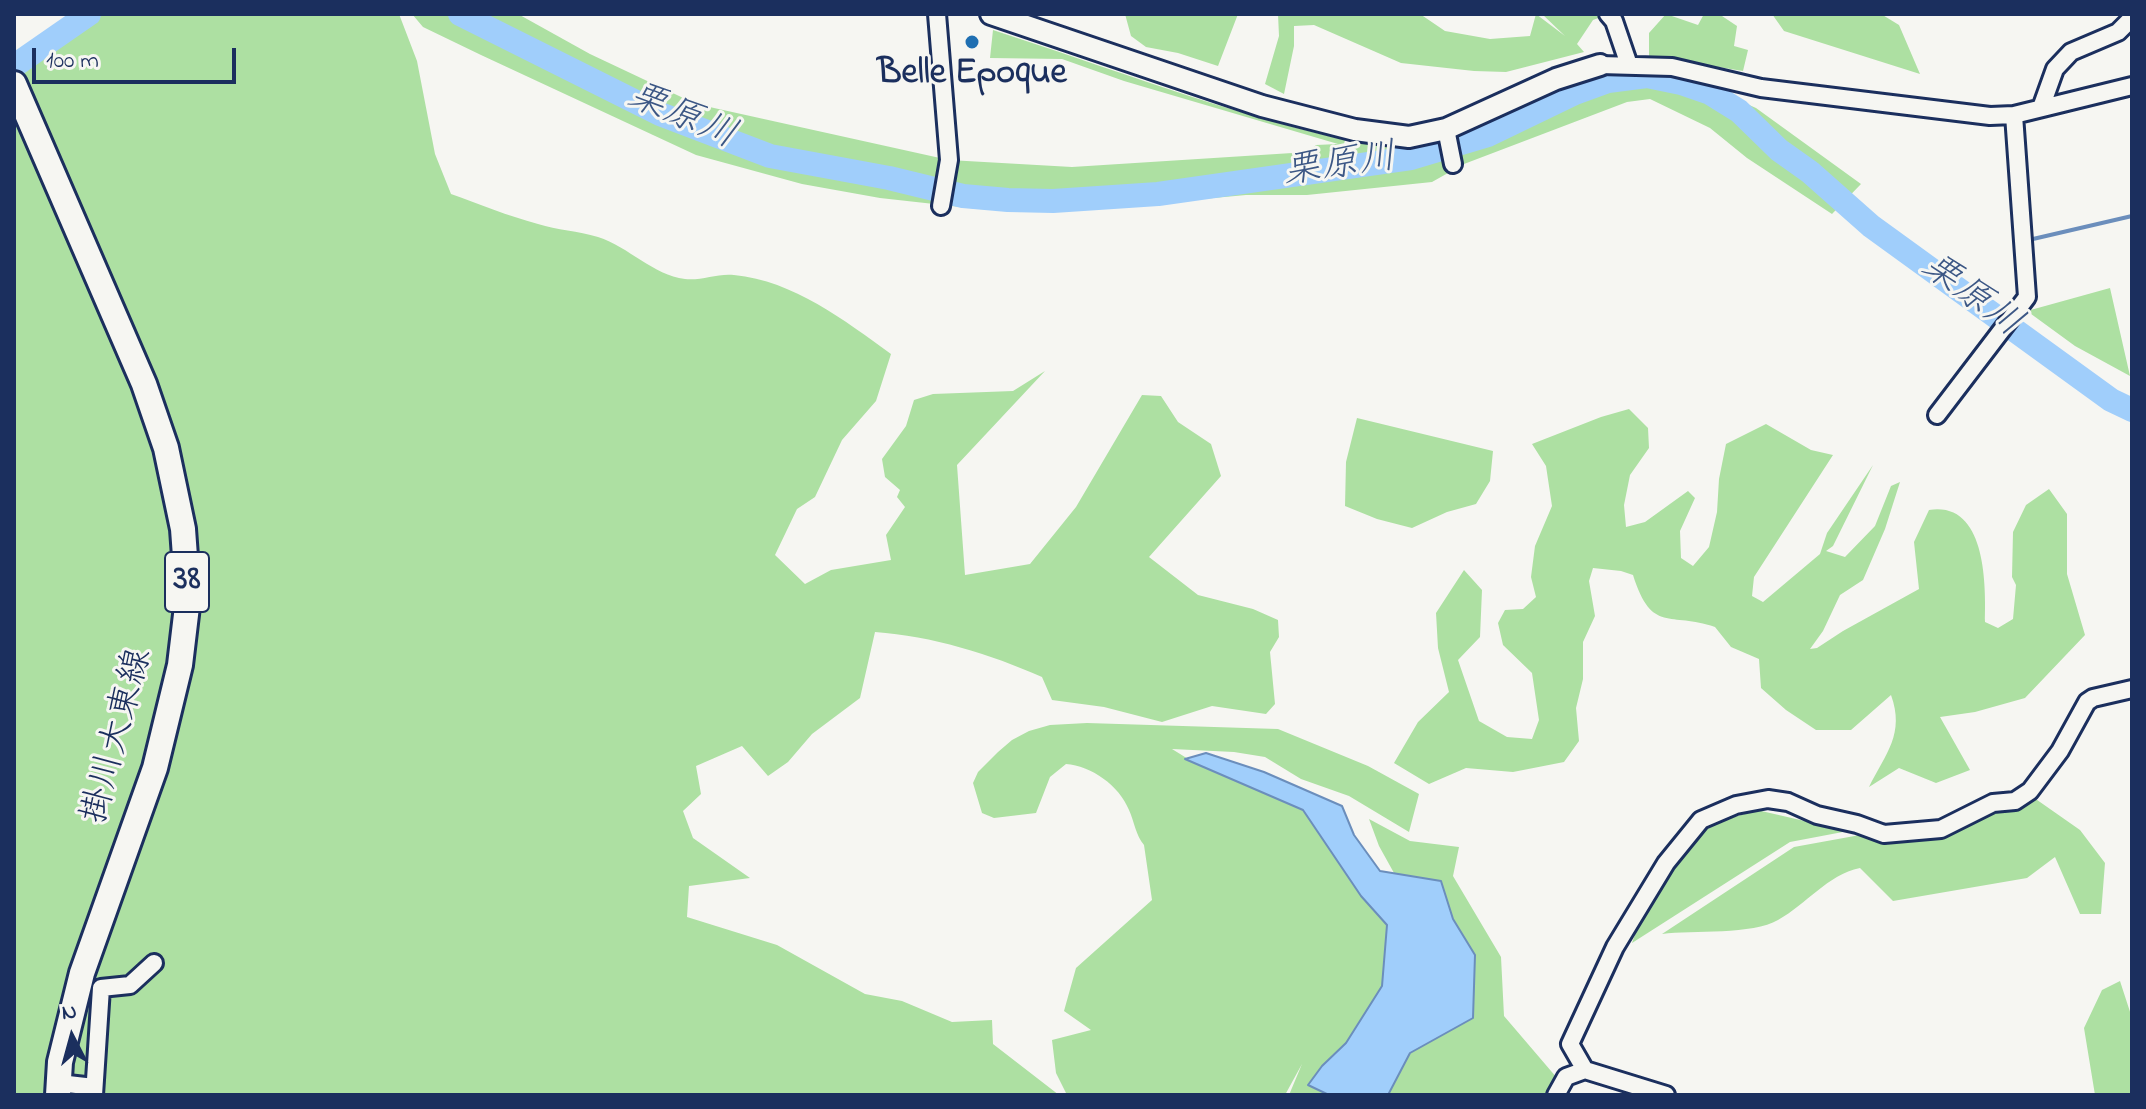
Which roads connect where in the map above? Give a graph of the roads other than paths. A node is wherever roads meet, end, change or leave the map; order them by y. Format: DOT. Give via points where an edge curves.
graph roads {
  1 [pos="937,14"];
  2 [pos="991,14"];
  3 [pos="1608,14"];
  4 [pos="1014,18"];
  5 [pos="2132,18"];
  6 [pos="1600,65"];
  7 [pos="1629,65"];
  8 [pos="14,84"];
  9 [pos="2132,86"];
  10 [pos="2041,108"];
  11 [pos="2014,115"];
  12 [pos="1447,134"];
  13 [pos="1453,164"];
  14 [pos="941,206"];
  15 [pos="1937,415"];
  16 [pos="2132,689"];
  17 [pos="154,963"];
  18 [pos="1585,1070"];
  19 [pos="58,1089"];
  20 [pos="94,1091"];
  21 [pos="1556,1095"];
  22 [pos="1666,1095"];
  1 -- 14 [label="street" via="949,160"];
  2 -- 4 [label="street"];
  3 -- 7 [label="street"];
  4 -- 12 [label="street" via="1262,106 1355,130 1409,137"];
  5 -- 10 [label="street" via="2118,32 2071,52 2055,69"];
  6 -- 7 [label="street"];
  6 -- 12 [label="street" via="1556,79"];
  7 -- 11 [label="street" via="1672,67 1761,88"];
  8 -- 19 [label="main road, 掛川大東線 / 38" via="144,384 166,448 183,529 188,598 180,665 155,768 82,973"];
  9 -- 10 [label="street"];
  10 -- 11 [label="street"];
  11 -- 15 [label="street" via="2027,297"];
  12 -- 13 [label="street"];
  16 -- 18 [label="street" via="2087,702 2030,791 1941,829 1884,834 1768,799 1701,820 1666,863 1615,947 1570,1044"];
  17 -- 20 [label="street" via="130,985 101,988"];
  18 -- 21 [label="street" via="1566,1077"];
  18 -- 22 [label="street"];
  19 -- 20 [label="street"];
}
